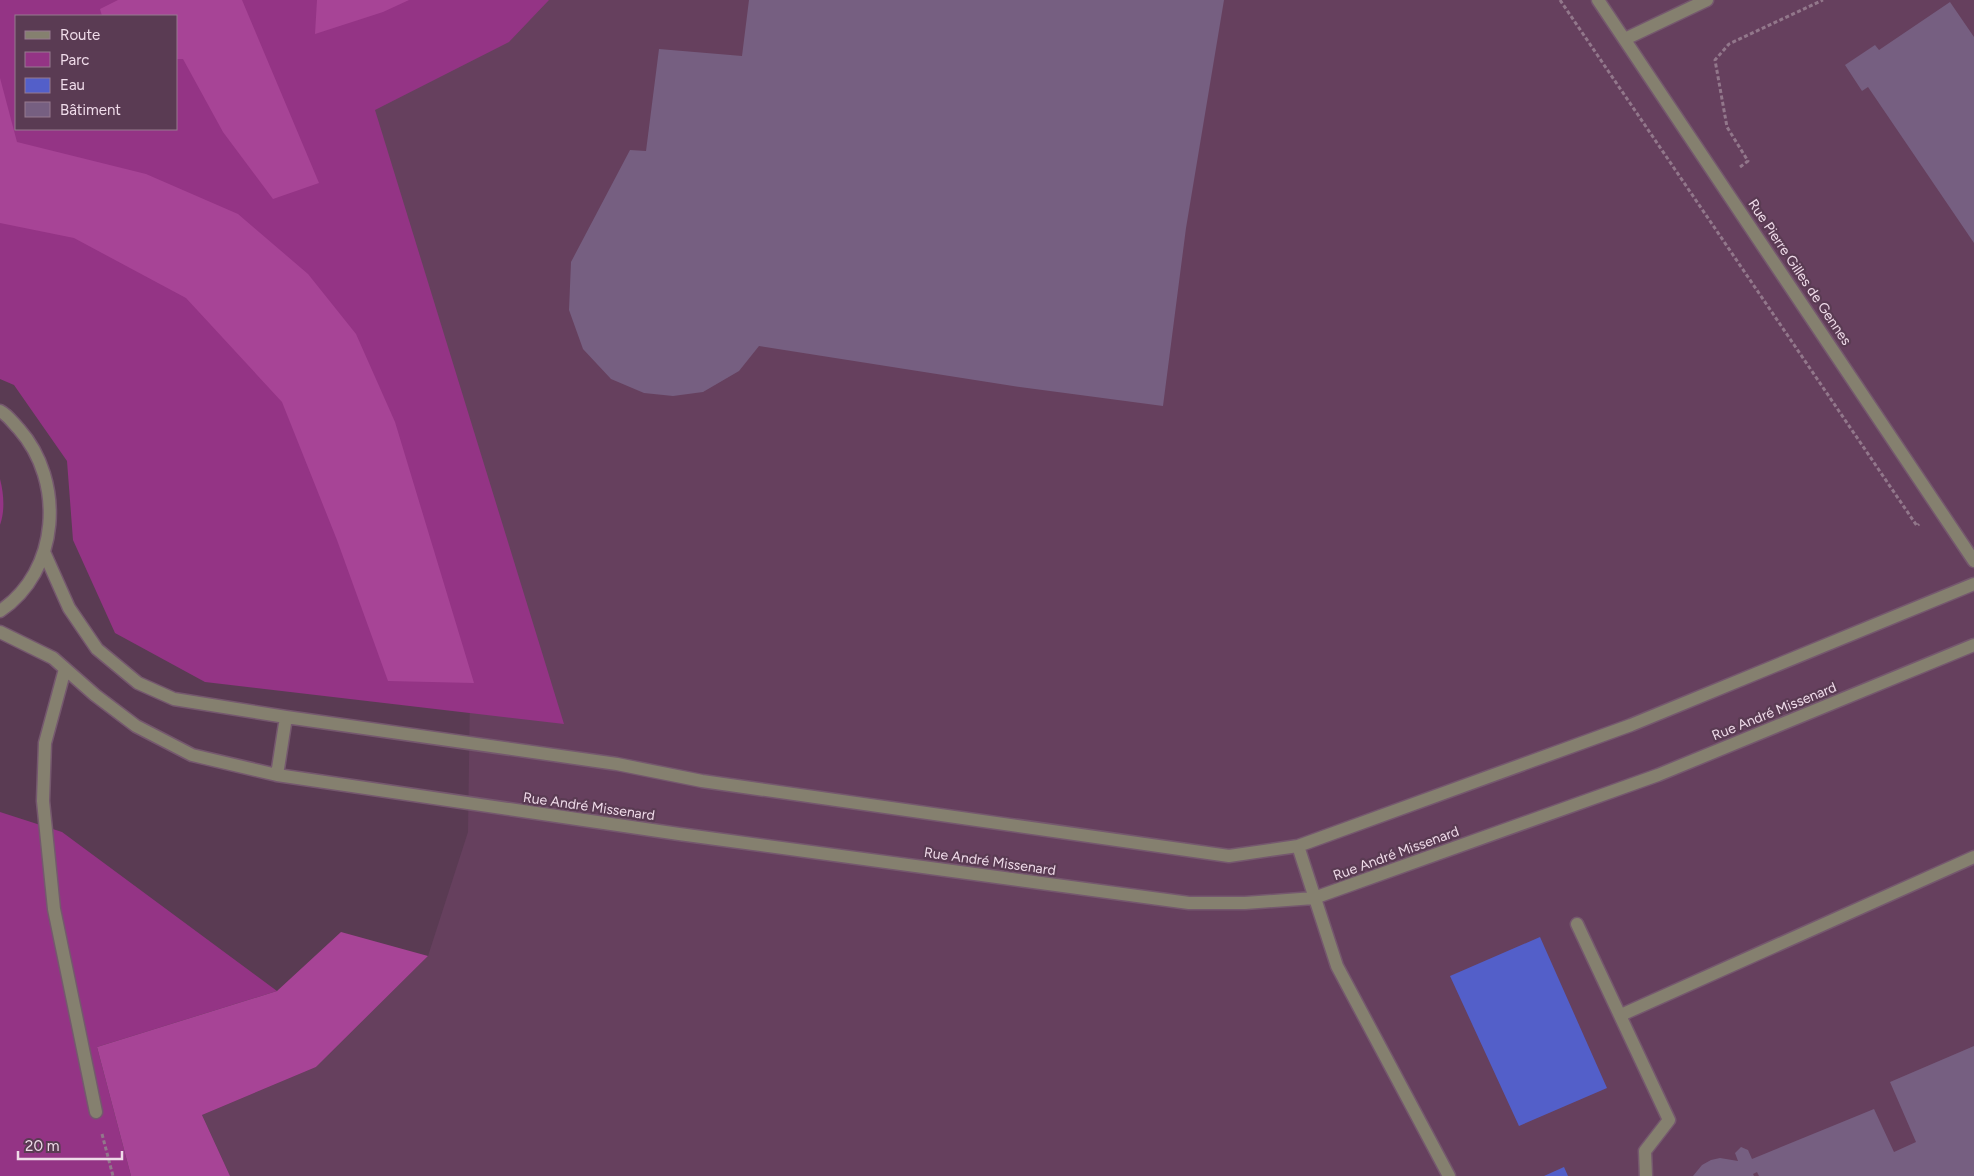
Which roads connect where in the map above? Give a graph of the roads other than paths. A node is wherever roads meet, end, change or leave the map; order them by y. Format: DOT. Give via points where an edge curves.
graph roads {
  1 [pos="1598,0"];
  2 [pos="1707,0"];
  3 [pos="1625,39"];
  4 [pos="0,411"];
  5 [pos="44,552"];
  6 [pos="1974,561"];
  7 [pos="1974,584"];
  8 [pos="0,611"];
  9 [pos="0,632"];
  10 [pos="1974,645"];
  11 [pos="65,669"];
  12 [pos="286,717"];
  13 [pos="277,774"];
  14 [pos="1298,846"];
  15 [pos="1974,857"];
  16 [pos="1314,898"];
  17 [pos="1577,924"];
  18 [pos="1621,1015"];
  19 [pos="96,1112"];
  20 [pos="1449,1176"];
  21 [pos="1646,1176"];
  1 -- 3 [label="street, Rue Pierre Gilles de Gennes"];
  2 -- 3 [label="street"];
  3 -- 6 [label="street, Rue Pierre Gilles de Gennes"];
  4 -- 5 [label="street" via="30,442 46,477 51,514"];
  5 -- 8 [label="street" via="30,581"];
  5 -- 12 [label="street" via="69,608 97,649 138,683 174,699"];
  7 -- 14 [label="street" via="1631,725"];
  9 -- 11 [label="street, Rue André Missenard" via="38,649"];
  10 -- 16 [label="street, Rue André Missenard" via="1658,775"];
  11 -- 13 [label="street, Rue André Missenard" via="136,726 192,755"];
  11 -- 19 [label="street" via="45,743 43,801 54,909"];
  12 -- 13 [label="street"];
  12 -- 14 [label="street" via="617,764 702,781 1228,856"];
  13 -- 16 [label="street, Rue André Missenard" via="679,834 1190,903"];
  14 -- 16 [label="street"];
  15 -- 18 [label="street"];
  16 -- 20 [label="street" via="1337,966"];
  17 -- 18 [label="street"];
  18 -- 21 [label="street" via="1669,1120 1644,1151"];
}
